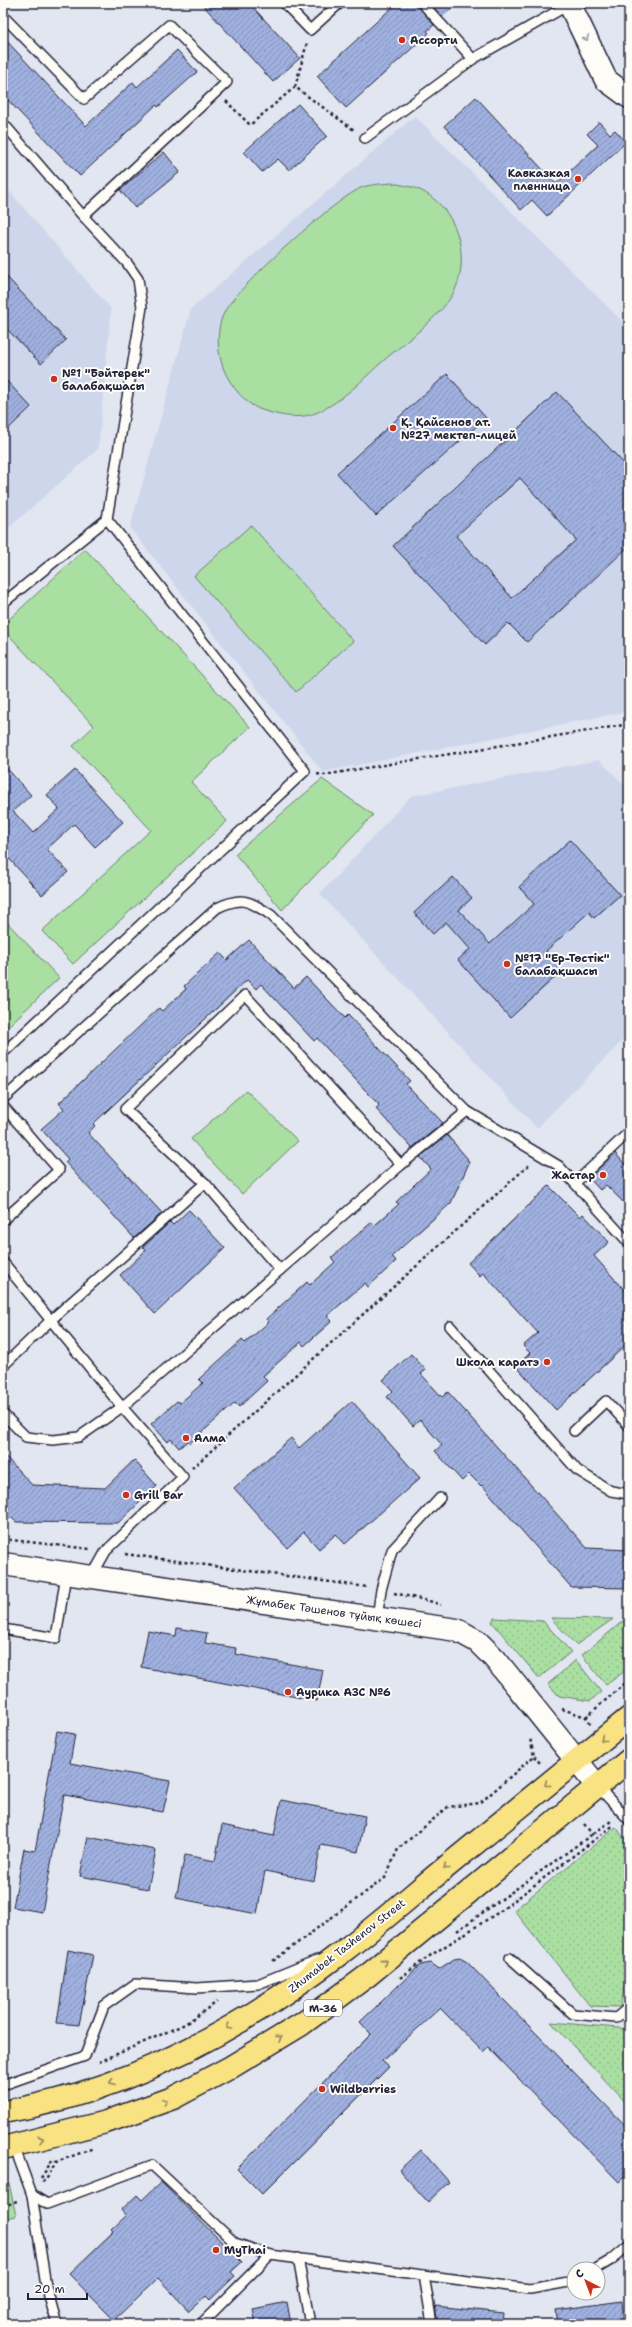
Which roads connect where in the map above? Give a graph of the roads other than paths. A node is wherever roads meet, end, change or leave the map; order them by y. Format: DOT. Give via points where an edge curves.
graph roads {
  1 [pos="284,3"];
  2 [pos="340,3"];
  3 [pos="422,3"];
  4 [pos="569,3"];
  5 [pos="3,16"];
  6 [pos="473,59"];
  7 [pos="629,97"];
  8 [pos="3,123"];
  9 [pos="365,138"];
  10 [pos="83,216"];
  11 [pos="107,519"];
  12 [pos="3,603"];
  13 [pos="3,1053"];
  14 [pos="3,1099"];
  15 [pos="3,1106"];
  16 [pos="467,1111"];
  17 [pos="629,1132"];
  18 [pos="401,1165"];
  19 [pos="205,1183"];
  20 [pos="575,1183"];
  21 [pos="3,1220"];
  22 [pos="629,1243"];
  23 [pos="3,1262"];
  24 [pos="280,1270"];
  25 [pos="51,1320"];
  26 [pos="450,1326"];
  27 [pos="3,1366"];
  28 [pos="122,1407"];
  29 [pos="3,1414"];
  30 [pos="629,1426"];
  31 [pos="574,1431"];
  32 [pos="629,1494"];
  33 [pos="440,1498"];
  34 [pos="3,1564"];
  35 [pos="66,1574"];
  36 [pos="91,1578"];
  37 [pos="377,1618"];
  38 [pos="3,1629"];
  39 [pos="629,1718"];
  40 [pos="577,1760"];
  41 [pos="629,1760"];
  42 [pos="597,1786"];
  43 [pos="629,1820"];
  44 [pos="346,1949"];
  45 [pos="510,1958"];
  46 [pos="629,2007"];
  47 [pos="3,2085"];
  48 [pos="3,2112"];
  49 [pos="6,2148"];
  50 [pos="32,2195"];
  51 [pos="629,2245"];
  52 [pos="270,2255"];
  53 [pos="298,2258"];
  54 [pos="606,2263"];
  55 [pos="424,2275"];
  56 [pos="566,2282"];
  57 [pos="57,2324"];
  58 [pos="201,2324"];
  59 [pos="310,2324"];
  60 [pos="432,2324"];
  1 -- 2 [label="lane" via="310,30"];
  3 -- 6 [label="lane"];
  4 -- 6 [label="lane"];
  4 -- 7 [label="street, one-way" via="606,80"];
  5 -- 10 [label="lane" via="84,99 169,25 227,82"];
  6 -- 9 [label="lane"];
  8 -- 10 [label="lane"];
  10 -- 11 [label="lane" via="127,262 138,279 142,307"];
  11 -- 12 [label="lane"];
  11 -- 13 [label="lane" via="305,771"];
  14 -- 16 [label="lane" via="200,922 217,908 234,900 253,903 271,915"];
  15 -- 21 [label="lane" via="59,1170"];
  16 -- 18 [label="lane"];
  16 -- 20 [label="lane" via="559,1166"];
  17 -- 20 [label="lane"];
  18 -- 19 [label="lane" via="245,995 125,1109"];
  18 -- 24 [label="lane"];
  19 -- 24 [label="lane"];
  19 -- 25 [label="lane"];
  20 -- 22 [label="lane"];
  23 -- 25 [label="lane"];
  24 -- 28 [label="lane"];
  25 -- 27 [label="lane"];
  25 -- 28 [label="lane"];
  26 -- 32 [label="lane" via="577,1470 611,1491"];
  28 -- 29 [label="lane" via="79,1436 53,1440 26,1437"];
  28 -- 36 [label="lane" via="183,1477 106,1551"];
  30 -- 31 [label="lane" via="606,1401"];
  33 -- 37 [label="lane" via="392,1550 381,1590"];
  34 -- 35 [label="street, Жұмабек Тәшенов тұйық көшесі"];
  35 -- 36 [label="street, Жұмабек Тәшенов тұйық көшесі"];
  35 -- 38 [label="lane" via="56,1638"];
  36 -- 37 [label="street, Жұмабек Тәшенов тұйық көшесі"];
  37 -- 40 [label="street, Жұмабек Тәшенов тұйық көшесі" via="457,1630 477,1642 495,1659"];
  39 -- 40 [label="main road, Zhumabek Tashenov Street / M-36, one-way"];
  40 -- 42 [label="street, Жұмабек Тәшенов тұйық көшесі"];
  40 -- 44 [label="main road, Zhumabek Tashenov Street / M-36, one-way"];
  41 -- 42 [label="main road, M-36"];
  42 -- 43 [label="lane"];
  49 -- 42 [label="main road, M-36, one-way" via="106,2122 173,2098 238,2064 302,2024 367,1976"];
  44 -- 47 [label="lane" via="258,1984 197,1988 135,1984 104,2006 85,2056"];
  44 -- 48 [label="main road, Zhumabek Tashenov Street / M-36, one-way" via="284,1994 213,2037 151,2068 89,2090"];
  45 -- 46 [label="lane" via="573,2014 616,2018"];
  49 -- 50 [label="lane"];
  50 -- 52 [label="lane" via="47,2204 152,2164 235,2243"];
  50 -- 57 [label="lane" via="46,2286"];
  51 -- 54 [label="lane"];
  52 -- 53 [label="lane"];
  52 -- 58 [label="lane"];
  53 -- 55 [label="lane"];
  53 -- 59 [label="lane"];
  55 -- 56 [label="lane" via="530,2288"];
  55 -- 60 [label="lane"];
}
